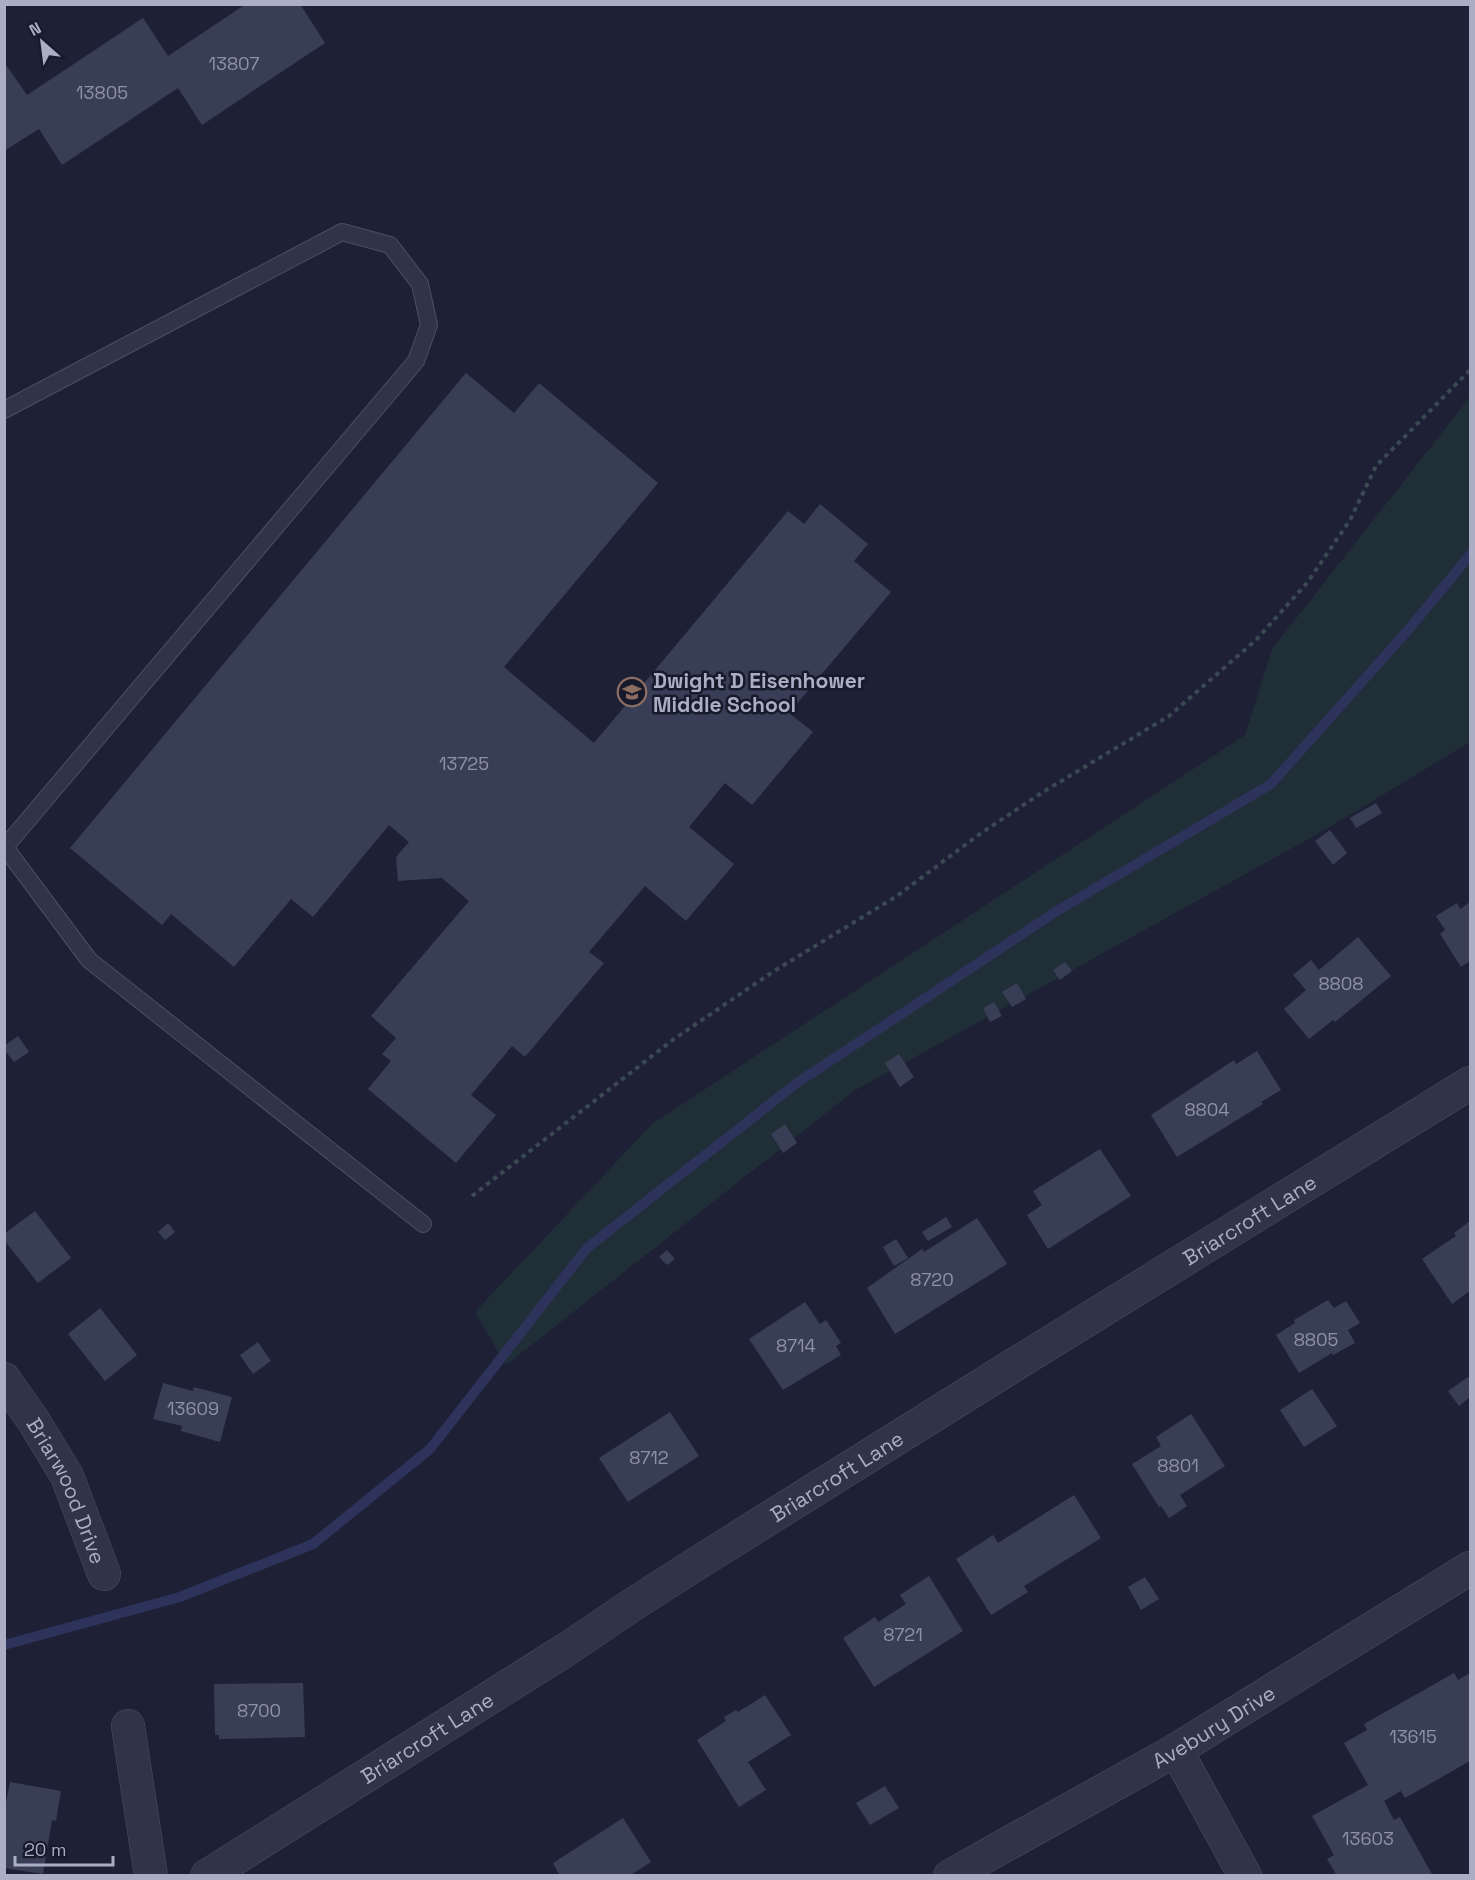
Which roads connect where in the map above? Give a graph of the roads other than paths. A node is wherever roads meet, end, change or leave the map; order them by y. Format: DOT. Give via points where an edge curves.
graph roads {
  1 [pos="4,410"];
  2 [pos="5,847"];
  3 [pos="1470,1083"];
  4 [pos="423,1224"];
  5 [pos="4,1379"];
  6 [pos="1470,1568"];
  7 [pos="104,1574"];
  8 [pos="128,1726"];
  9 [pos="1176,1750"];
  10 [pos="151,1875"];
  11 [pos="207,1875"];
  12 [pos="950,1875"];
  13 [pos="1245,1875"];
  1 -- 2 [label="lane" via="342,232 390,245 420,284 429,325 416,361"];
  2 -- 4 [label="lane" via="89,960"];
  3 -- 11 [label="street, Briarcroft Lane" via="726,1545"];
  5 -- 7 [label="street, Briarwood Drive" via="67,1476"];
  6 -- 9 [label="street, Avebury Drive"];
  8 -- 10 [label="street"];
  9 -- 12 [label="street, Avebury Drive"];
  9 -- 13 [label="street"];
}
